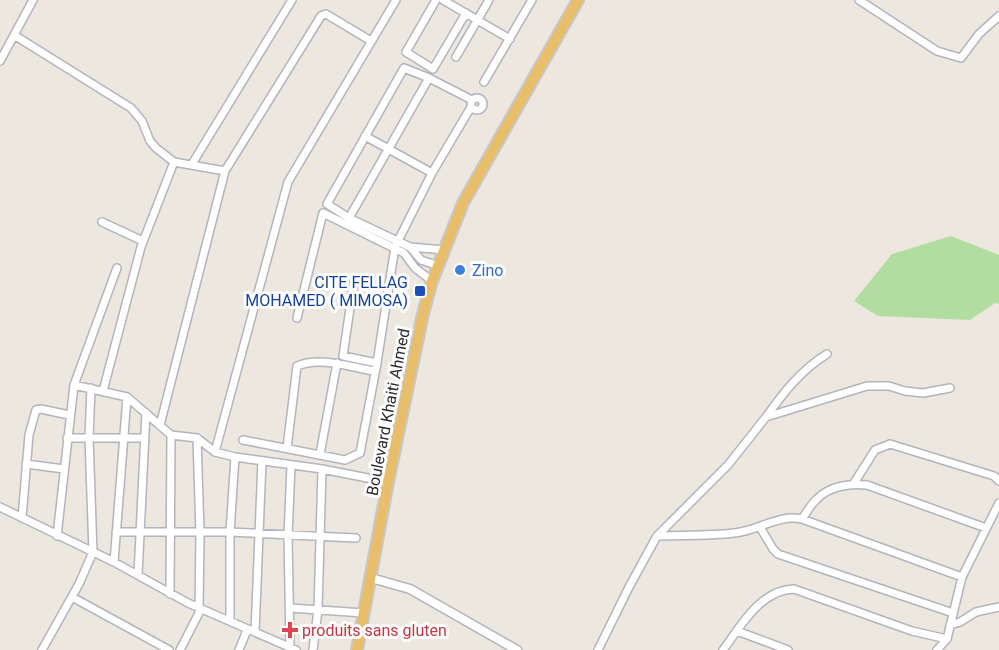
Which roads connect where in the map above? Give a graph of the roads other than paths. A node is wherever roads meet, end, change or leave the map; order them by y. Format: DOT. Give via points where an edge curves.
graph roads {
  1 [pos="33,0"];
  2 [pos="292,0"];
  3 [pos="396,0"];
  4 [pos="436,0"];
  5 [pos="444,0"];
  6 [pos="489,0"];
  7 [pos="532,0"];
  8 [pos="578,0"];
  9 [pos="859,0"];
  10 [pos="466,13"];
  11 [pos="999,16"];
  12 [pos="478,19"];
  13 [pos="14,35"];
  14 [pos="510,39"];
  15 [pos="371,41"];
  16 [pos="456,57"];
  17 [pos="0,61"];
  18 [pos="429,78"];
  19 [pos="484,82"];
  20 [pos="365,136"];
  21 [pos="389,149"];
  22 [pos="174,162"];
  23 [pos="192,164"];
  24 [pos="225,171"];
  25 [pos="432,173"];
  26 [pos="349,218"];
  27 [pos="102,222"];
  28 [pos="143,241"];
  29 [pos="397,244"];
  30 [pos="410,247"];
  31 [pos="444,250"];
  32 [pos="404,253"];
  33 [pos="421,260"];
  34 [pos="440,266"];
  35 [pos="117,268"];
  36 [pos="354,281"];
  37 [pos="432,281"];
  38 [pos="297,318"];
  39 [pos="827,354"];
  40 [pos="343,356"];
  41 [pos="377,363"];
  42 [pos="335,365"];
  43 [pos="374,371"];
  44 [pos="74,385"];
  45 [pos="91,388"];
  46 [pos="950,388"];
  47 [pos="104,391"];
  48 [pos="127,397"];
  49 [pos="146,413"];
  50 [pos="69,415"];
  51 [pos="766,417"];
  52 [pos="160,425"];
  53 [pos="171,435"];
  54 [pos="124,437"];
  55 [pos="67,438"];
  56 [pos="89,438"];
  57 [pos="144,438"];
  58 [pos="197,438"];
  59 [pos="243,440"];
  60 [pos="286,448"];
  61 [pos="215,452"];
  62 [pos="320,454"];
  63 [pos="235,457"];
  64 [pos="262,461"];
  65 [pos="26,464"];
  66 [pos="291,466"];
  67 [pos="64,469"];
  68 [pos="321,470"];
  69 [pos="999,481"];
  70 [pos="388,482"];
  71 [pos="854,483"];
  72 [pos="999,503"];
  73 [pos="0,508"];
  74 [pos="22,518"];
  75 [pos="802,519"];
  76 [pos="760,527"];
  77 [pos="986,528"];
  78 [pos="116,532"];
  79 [pos="139,532"];
  80 [pos="170,532"];
  81 [pos="200,532"];
  82 [pos="230,532"];
  83 [pos="259,533"];
  84 [pos="288,535"];
  85 [pos="57,536"];
  86 [pos="319,536"];
  87 [pos="657,536"];
  88 [pos="356,538"];
  89 [pos="93,552"];
  90 [pos="114,562"];
  91 [pos="138,574"];
  92 [pos="962,577"];
  93 [pos="371,578"];
  94 [pos="170,594"];
  95 [pos="72,597"];
  96 [pos="999,607"];
  97 [pos="198,608"];
  98 [pos="290,608"];
  99 [pos="318,610"];
  100 [pos="364,613"];
  101 [pos="953,613"];
  102 [pos="230,620"];
  103 [pos="950,625"];
  104 [pos="247,630"];
  105 [pos="737,631"];
  106 [pos="255,632"];
  107 [pos="947,639"];
  108 [pos="293,648"];
  109 [pos="42,650"];
  110 [pos="169,650"];
  111 [pos="180,650"];
  112 [pos="238,650"];
  113 [pos="313,650"];
  114 [pos="357,650"];
  115 [pos="517,650"];
  116 [pos="598,650"];
  117 [pos="723,650"];
  118 [pos="788,650"];
  119 [pos="937,650"];
  1 -- 13 [label="street"];
  2 -- 23 [label="street"];
  3 -- 15 [label="street"];
  4 -- 10 [label="street" via="406,52 433,69"];
  5 -- 10 [label="street"];
  6 -- 12 [label="street"];
  7 -- 14 [label="street"];
  8 -- 31 [label="highway, Boulevard Khaiti Ahmed" via="463,203"];
  9 -- 11 [label="street" via="937,51 961,58"];
  10 -- 12 [label="street"];
  12 -- 14 [label="street"];
  12 -- 16 [label="street"];
  13 -- 17 [label="street"];
  13 -- 22 [label="street" via="131,108 142,121 150,141"];
  14 -- 19 [label="street"];
  15 -- 24 [label="street" via="326,14 321,16"];
  15 -- 61 [label="street" via="288,182"];
  18 -- 20 [label="street" via="404,68"];
  18 -- 21 [label="street"];
  18 -- 25 [label="street" via="471,104"];
  20 -- 21 [label="street"];
  20 -- 26 [label="street" via="327,204"];
  21 -- 25 [label="street"];
  21 -- 26 [label="street"];
  22 -- 23 [label="street"];
  22 -- 28 [label="street"];
  23 -- 24 [label="street"];
  24 -- 52 [label="street"];
  25 -- 29 [label="street"];
  26 -- 29 [label="street"];
  27 -- 28 [label="street"];
  28 -- 47 [label="street"];
  29 -- 30 [label="street"];
  29 -- 32 [label="street"];
  29 -- 38 [label="street" via="323,213"];
  29 -- 41 [label="street"];
  30 -- 31 [label="street"];
  30 -- 33 [label="street"];
  31 -- 34 [label="highway, Boulevard Khaiti Ahmed"];
  32 -- 33 [label="street"];
  32 -- 37 [label="street"];
  33 -- 34 [label="street"];
  34 -- 37 [label="highway, Boulevard Khaiti Ahmed"];
  35 -- 44 [label="street"];
  36 -- 40 [label="street"];
  37 -- 70 [label="highway, Boulevard Khaiti Ahmed"];
  39 -- 51 [label="street" via="794,380"];
  40 -- 41 [label="street"];
  40 -- 42 [label="street"];
  41 -- 43 [label="street"];
  42 -- 43 [label="street"];
  42 -- 60 [label="street" via="308,362 297,366"];
  42 -- 62 [label="street"];
  43 -- 62 [label="street" via="360,453 345,460"];
  44 -- 45 [label="street"];
  44 -- 50 [label="street"];
  45 -- 47 [label="street"];
  45 -- 56 [label="street"];
  46 -- 51 [label="street" via="922,393 867,386"];
  47 -- 48 [label="street"];
  48 -- 49 [label="street"];
  48 -- 54 [label="street"];
  49 -- 52 [label="street"];
  49 -- 57 [label="street"];
  50 -- 55 [label="street"];
  50 -- 65 [label="street" via="36,410"];
  51 -- 87 [label="street" via="728,465"];
  52 -- 53 [label="street"];
  53 -- 58 [label="street"];
  53 -- 80 [label="street"];
  54 -- 56 [label="street"];
  54 -- 57 [label="street"];
  54 -- 78 [label="street"];
  55 -- 56 [label="street"];
  55 -- 67 [label="street"];
  56 -- 89 [label="street"];
  57 -- 79 [label="street"];
  58 -- 61 [label="street"];
  58 -- 81 [label="street"];
  59 -- 60 [label="street"];
  60 -- 62 [label="street"];
  61 -- 63 [label="street"];
  63 -- 64 [label="street"];
  63 -- 82 [label="street"];
  64 -- 66 [label="street"];
  64 -- 83 [label="street"];
  65 -- 67 [label="street"];
  65 -- 74 [label="street"];
  66 -- 68 [label="street"];
  66 -- 84 [label="street"];
  67 -- 85 [label="street"];
  68 -- 70 [label="street"];
  68 -- 86 [label="street"];
  69 -- 71 [label="street" via="994,476 890,444 875,450"];
  70 -- 93 [label="highway, Boulevard Khaiti Ahmed"];
  71 -- 75 [label="street" via="818,497"];
  71 -- 77 [label="street" via="867,484"];
  72 -- 77 [label="street"];
  73 -- 74 [label="street"];
  74 -- 85 [label="street"];
  75 -- 76 [label="street" via="790,516"];
  75 -- 92 [label="street"];
  76 -- 87 [label="street" via="735,533"];
  76 -- 101 [label="street" via="778,554"];
  77 -- 92 [label="street"];
  78 -- 79 [label="street"];
  78 -- 90 [label="street"];
  79 -- 80 [label="street"];
  79 -- 91 [label="street"];
  80 -- 81 [label="street"];
  80 -- 94 [label="street"];
  81 -- 82 [label="street"];
  81 -- 97 [label="street"];
  82 -- 83 [label="street"];
  82 -- 102 [label="street"];
  83 -- 84 [label="street"];
  83 -- 106 [label="street"];
  84 -- 86 [label="street"];
  84 -- 98 [label="street"];
  85 -- 89 [label="street"];
  86 -- 88 [label="street"];
  86 -- 99 [label="street"];
  87 -- 116 [label="street"];
  89 -- 90 [label="street"];
  89 -- 95 [label="street"];
  90 -- 91 [label="street"];
  91 -- 94 [label="street"];
  92 -- 101 [label="street"];
  93 -- 100 [label="highway, Boulevard Khaiti Ahmed"];
  93 -- 115 [label="street" via="410,589"];
  94 -- 97 [label="street"];
  95 -- 109 [label="street"];
  95 -- 110 [label="street"];
  96 -- 103 [label="street" via="976,612"];
  97 -- 102 [label="street"];
  97 -- 111 [label="street"];
  98 -- 99 [label="street"];
  98 -- 108 [label="street"];
  99 -- 100 [label="street"];
  99 -- 113 [label="street"];
  100 -- 114 [label="highway, Boulevard Khaiti Ahmed"];
  101 -- 103 [label="street"];
  102 -- 104 [label="street"];
  103 -- 107 [label="street"];
  104 -- 106 [label="street"];
  104 -- 112 [label="street"];
  105 -- 107 [label="street" via="762,601 784,589 794,589 912,631"];
  105 -- 117 [label="street"];
  105 -- 118 [label="street"];
  106 -- 108 [label="street"];
  107 -- 119 [label="street"];
}
